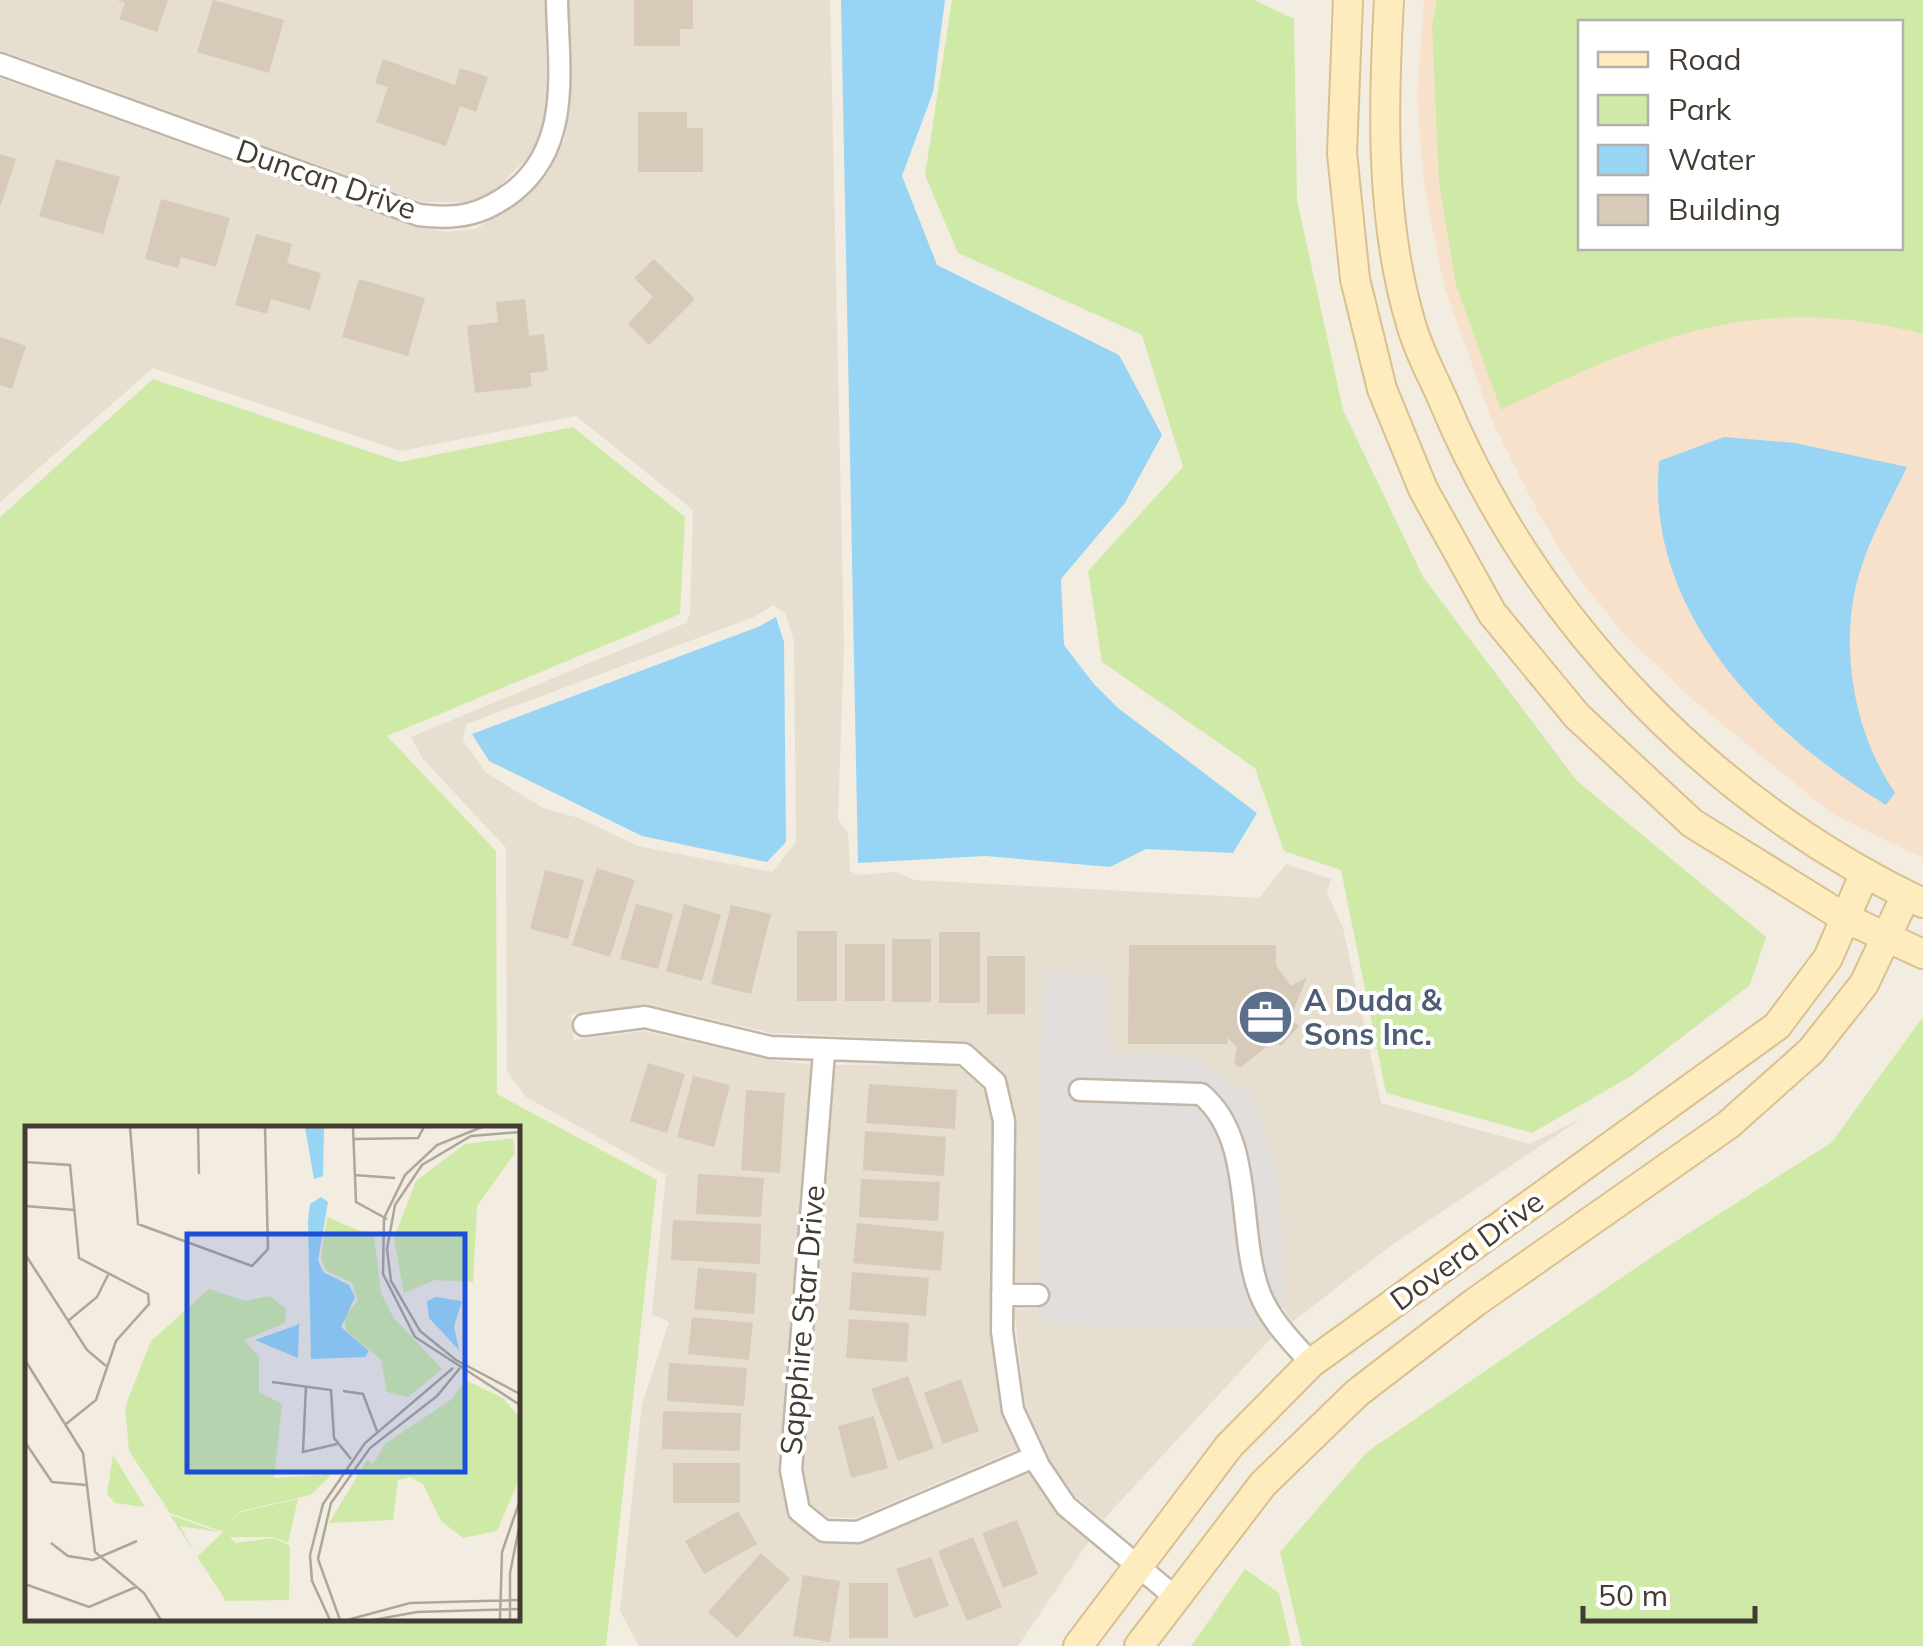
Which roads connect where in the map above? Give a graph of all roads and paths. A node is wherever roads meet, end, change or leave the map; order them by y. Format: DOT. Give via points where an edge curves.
graph roads {
  1 [pos="557,0"];
  2 [pos="1348,0"];
  3 [pos="1389,0"];
  4 [pos="0,64"];
  5 [pos="1864,875"];
  6 [pos="1914,899"];
  7 [pos="1846,918"];
  8 [pos="1886,936"];
  9 [pos="1923,954"];
  10 [pos="584,1025"];
  11 [pos="824,1052"];
  12 [pos="1080,1090"];
  13 [pos="1002,1295"];
  14 [pos="1038,1295"];
  15 [pos="1311,1363"];
  16 [pos="1034,1456"];
  17 [pos="1136,1563"];
  18 [pos="1175,1597"];
  19 [pos="1078,1646"];
  20 [pos="1139,1646"];
  1 -- 4 [label="street, Duncan Drive" via="559,104 552,138 522,184 461,217 419,214"];
  2 -- 7 [label="street" via="1342,152 1356,279 1382,389 1423,489 1492,613 1577,716 1692,823"];
  3 -- 5 [label="street" via="1383,106 1398,253 1410,323 1468,462 1543,588 1614,673 1704,762"];
  5 -- 6 [label="street"];
  5 -- 7 [label="street, Dovera Drive"];
  6 -- 8 [label="street, Dovera Drive"];
  7 -- 8 [label="street"];
  7 -- 15 [label="street, Dovera Drive" via="1828,958 1777,1026"];
  8 -- 9 [label="street"];
  8 -- 18 [label="street, Dovera Drive" via="1864,984 1811,1051 1728,1125 1357,1392 1263,1484"];
  10 -- 11 [label="street" via="645,1017"];
  11 -- 13 [label="street" via="964,1054 995,1082 1004,1122"];
  11 -- 16 [label="street, Sapphire Star Drive" via="791,1470 799,1511 824,1531 858,1532"];
  12 -- 15 [label="street" via="1202,1094 1216,1106 1230,1136 1260,1294"];
  13 -- 14 [label="street"];
  13 -- 16 [label="street" via="1013,1410"];
  15 -- 17 [label="street, Dovera Drive" via="1229,1446"];
  16 -- 17 [label="street" via="1066,1506"];
  17 -- 18 [label="street"];
  17 -- 19 [label="street, Dovera Drive"];
  18 -- 20 [label="street, Dovera Drive"];
}
